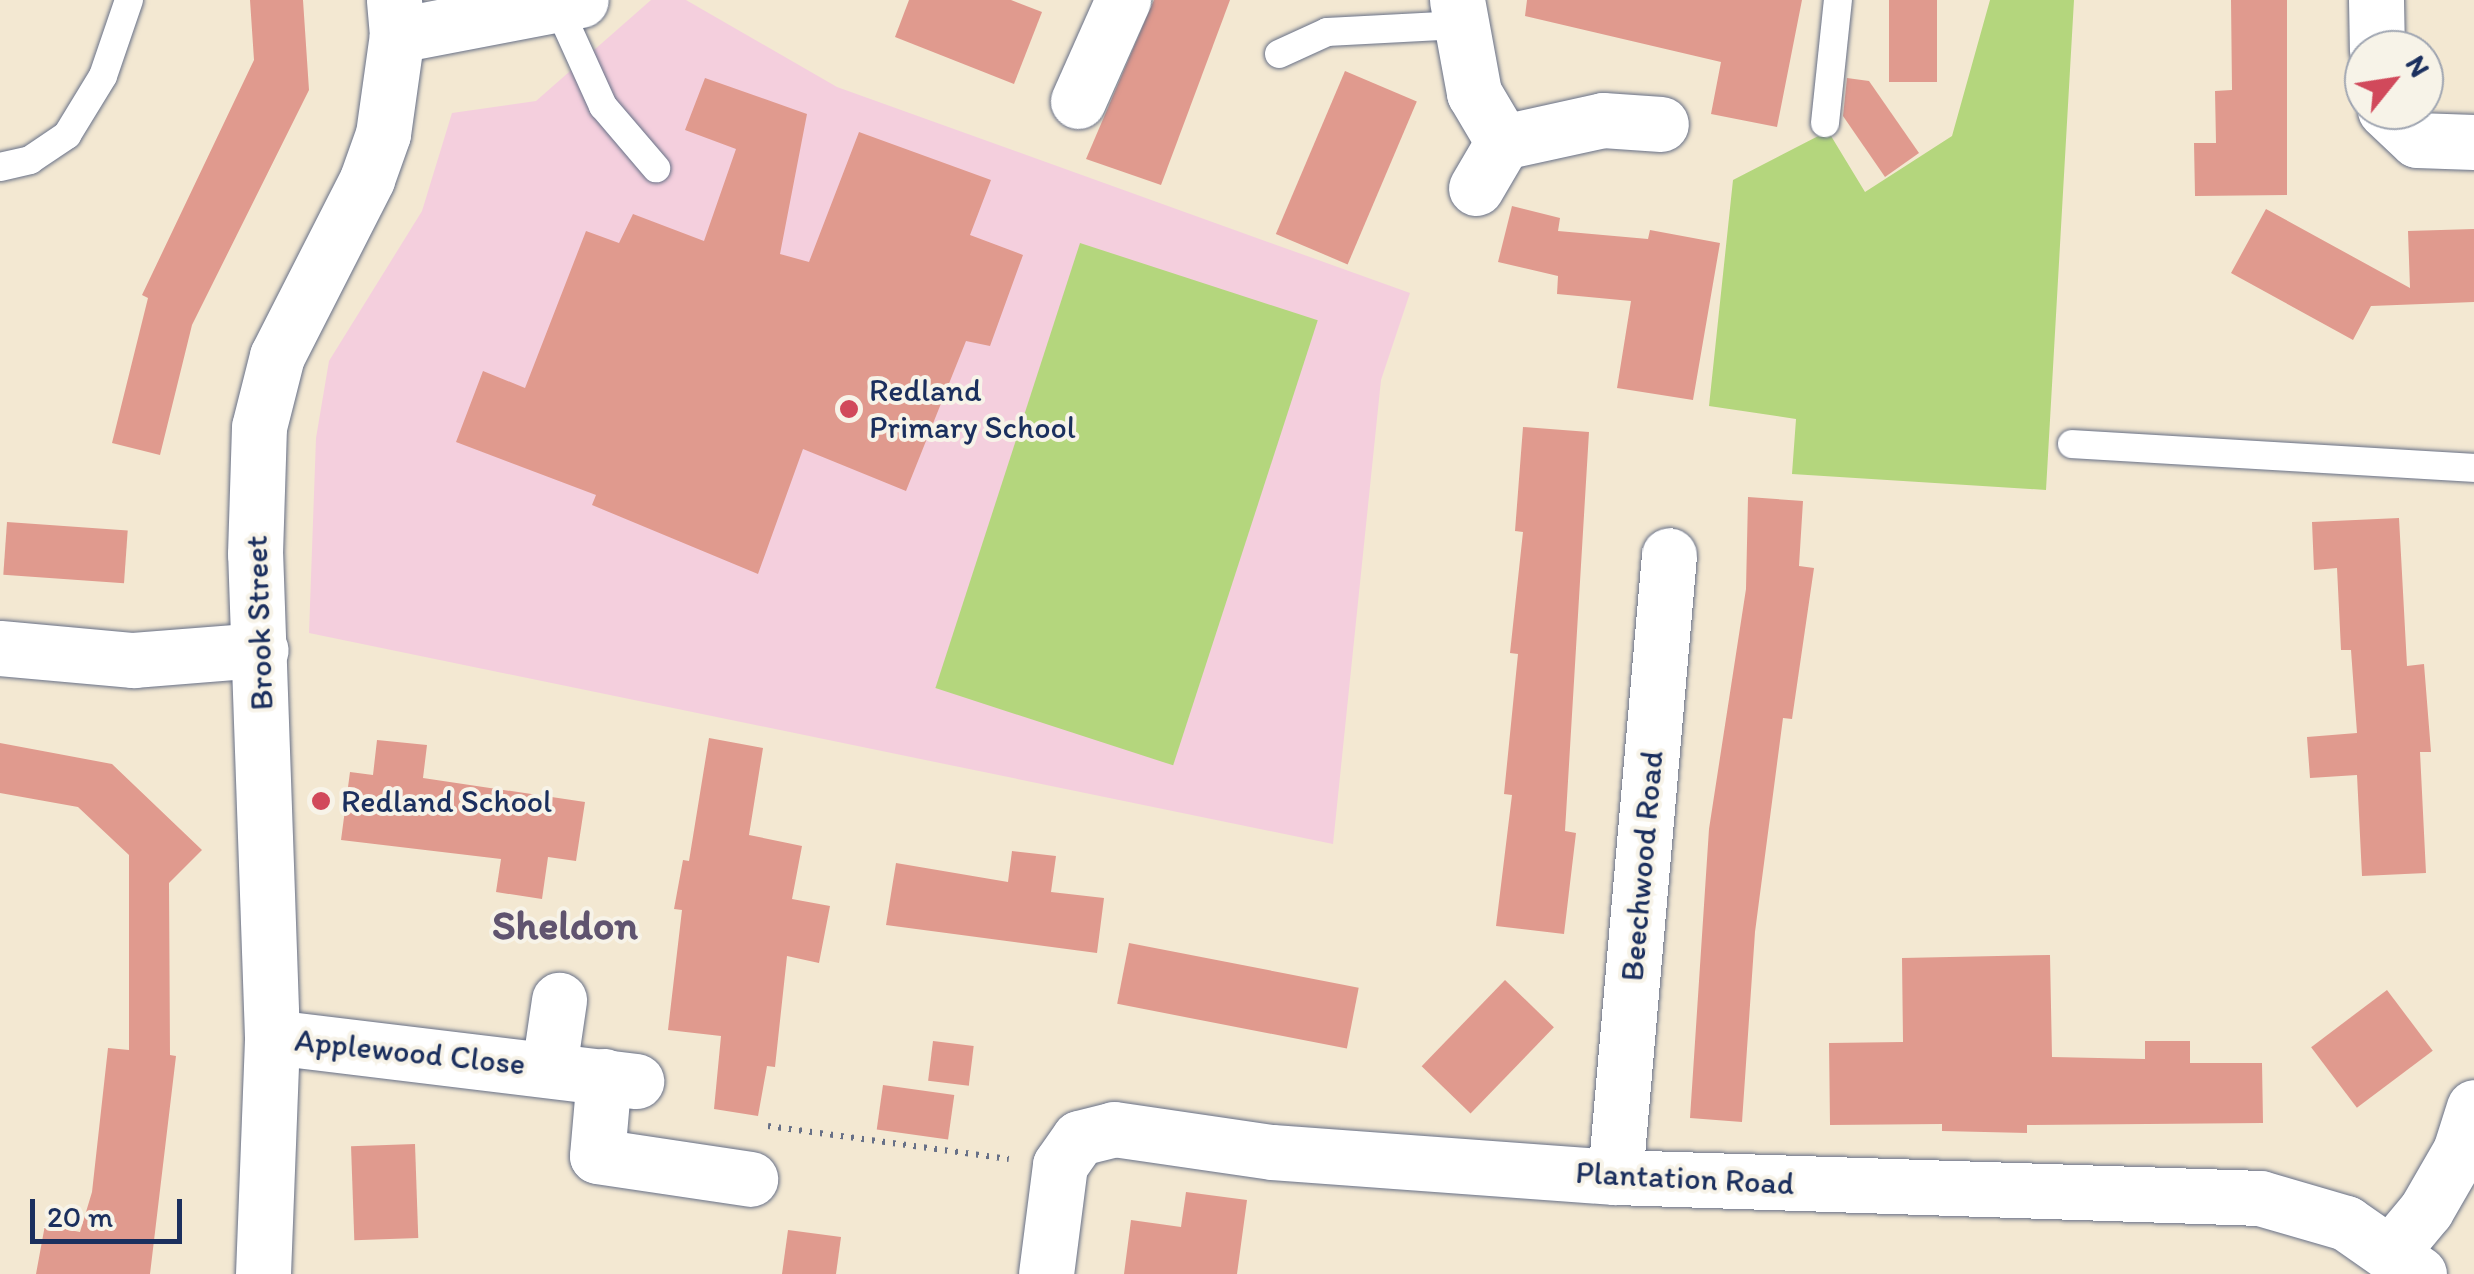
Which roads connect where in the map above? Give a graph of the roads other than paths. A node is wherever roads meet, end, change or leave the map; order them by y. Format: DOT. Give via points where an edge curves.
graph roads {
  1 [pos="129,0"];
  2 [pos="1123,0"];
  3 [pos="1838,0"];
  4 [pos="2376,0"];
  5 [pos="570,4"];
  6 [pos="1459,13"];
  7 [pos="396,17"];
  8 [pos="2377,30"];
  9 [pos="1279,54"];
  10 [pos="1078,101"];
  11 [pos="1825,123"];
  12 [pos="1661,124"];
  13 [pos="2406,130"];
  14 [pos="1503,142"];
  15 [pos="2474,142"];
  16 [pos="0,167"];
  17 [pos="656,168"];
  18 [pos="1476,188"];
  19 [pos="2072,444"];
  20 [pos="2474,468"];
  21 [pos="1670,556"];
  22 [pos="0,648"];
  23 [pos="260,650"];
  24 [pos="559,1000"];
  25 [pos="272,1037"];
  26 [pos="549,1068"];
  27 [pos="2474,1106"];
  28 [pos="1615,1177"];
  29 [pos="750,1179"];
  30 [pos="2405,1263"];
  31 [pos="263,1274"];
  32 [pos="1046,1274"];
  1 -- 16 [label="lane" via="103,76 67,135 30,160"];
  2 -- 10 [label="street"];
  3 -- 11 [label="lane"];
  4 -- 8 [label="street"];
  5 -- 7 [label="street"];
  5 -- 17 [label="lane" via="603,106"];
  6 -- 9 [label="lane" via="1327,32"];
  6 -- 14 [label="street" via="1474,93"];
  7 -- 23 [label="street, Brook Street" via="383,134 367,180 267,386 256,461"];
  12 -- 14 [label="street" via="1602,120"];
  13 -- 15 [label="street" via="2417,140"];
  14 -- 18 [label="street"];
  19 -- 20 [label="lane"];
  21 -- 28 [label="street, Beechwood Road"];
  22 -- 23 [label="street" via="132,660"];
  23 -- 25 [label="street, Brook Street"];
  24 -- 26 [label="street, Applewood Close"];
  25 -- 26 [label="street, Applewood Close"];
  25 -- 31 [label="street, Brook Street"];
  26 -- 29 [label="street, Applewood Close" via="620,1079 597,1156"];
  27 -- 30 [label="street"];
  28 -- 30 [label="street, Plantation Road" via="2260,1198 2346,1224"];
  28 -- 32 [label="street, Plantation Road" via="1272,1152 1114,1130 1079,1138 1060,1165"];
}
